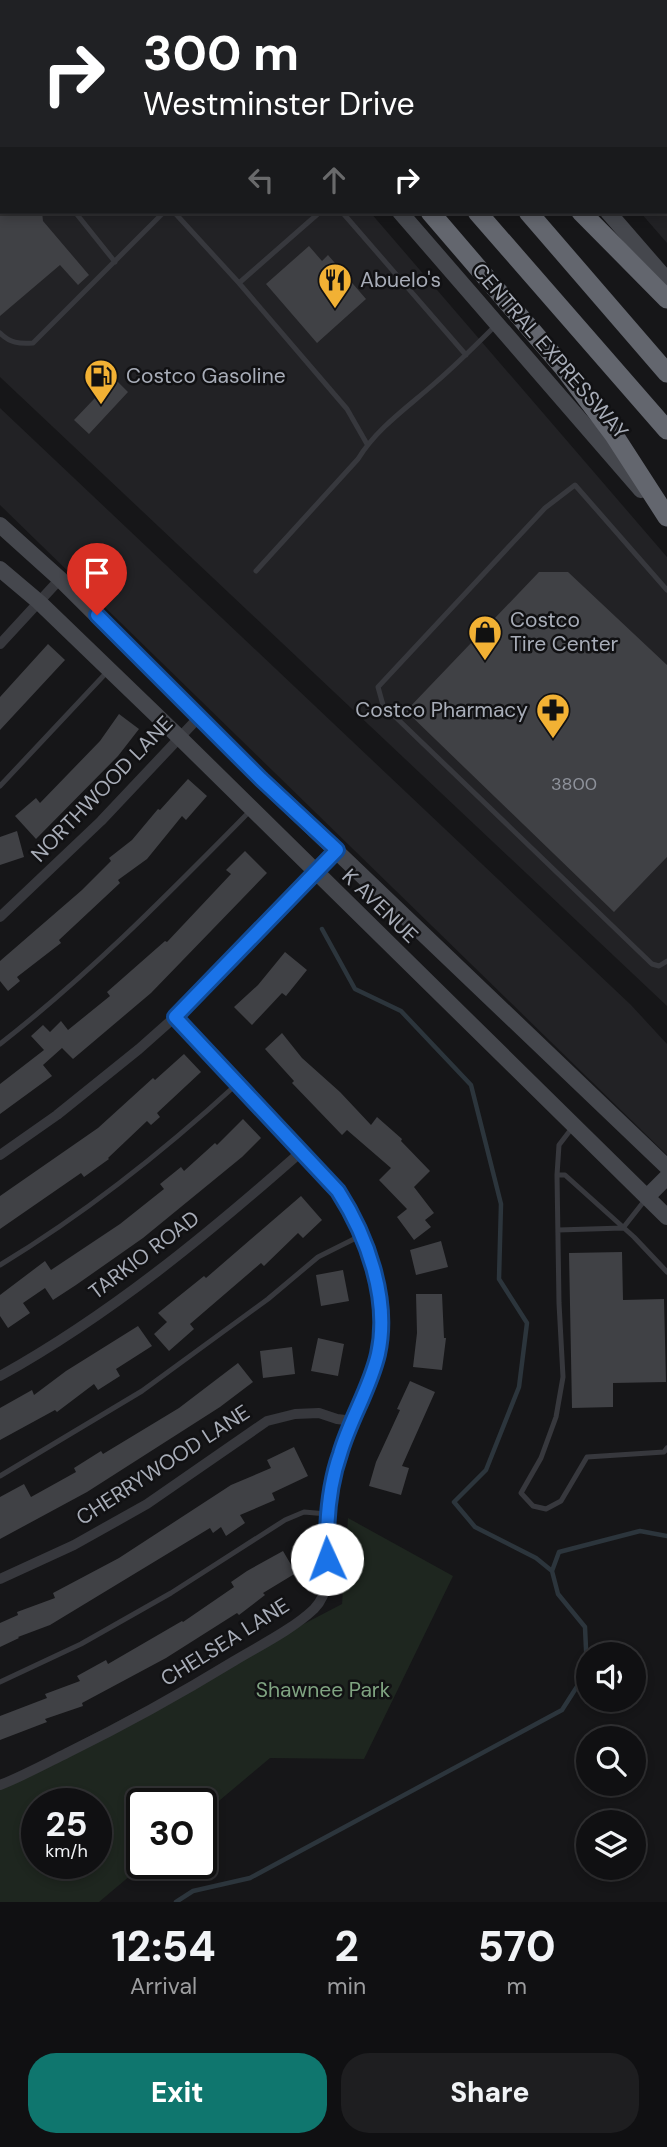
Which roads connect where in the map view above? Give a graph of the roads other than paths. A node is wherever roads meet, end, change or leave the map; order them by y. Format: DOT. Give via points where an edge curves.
graph roads {
  1 [pos="77,214"];
  2 [pos="162,214"];
  3 [pos="176,214"];
  4 [pos="318,214"];
  5 [pos="344,214"];
  6 [pos="402,214"];
  7 [pos="432,214"];
  8 [pos="479,214"];
  9 [pos="530,214"];
  10 [pos="583,214"];
  11 [pos="610,214"];
  12 [pos="115,262"];
  13 [pos="667,280"];
  14 [pos="239,283"];
  15 [pos="667,299"];
  16 [pos="497,325"];
  17 [pos="0,333"];
  18 [pos="466,355"];
  19 [pos="667,373"];
  20 [pos="667,430"];
  21 [pos="367,444"];
  22 [pos="667,518"];
  23 [pos="0,525"];
  24 [pos="0,569"];
  25 [pos="256,571"];
  26 [pos="60,579"];
  27 [pos="667,590"];
  28 [pos="40,602"];
  29 [pos="0,644"];
  30 [pos="109,670"];
  31 [pos="200,716"];
  32 [pos="179,737"];
  33 [pos="0,786"];
  34 [pos="252,809"];
  35 [pos="337,850"];
  36 [pos="316,873"];
  37 [pos="0,917"];
  38 [pos="667,961"];
  39 [pos="175,1017"];
  40 [pos="0,1044"];
  41 [pos="238,1083"];
  42 [pos="573,1125"];
  43 [pos="302,1151"];
  44 [pos="0,1155"];
  45 [pos="667,1167"];
  46 [pos="557,1175"];
  47 [pos="667,1177"];
  48 [pos="647,1197"];
  49 [pos="667,1217"];
  50 [pos="623,1228"];
  51 [pos="558,1230"];
  52 [pos="362,1235"];
  53 [pos="0,1265"];
  54 [pos="667,1272"];
  55 [pos="0,1376"];
  56 [pos="353,1421"];
  57 [pos="667,1448"];
  58 [pos="0,1476"];
  59 [pos="328,1514"];
  60 [pos="0,1580"];
  61 [pos="0,1682"];
  62 [pos="0,1785"];
  1 -- 12 [label="lane"];
  2 -- 12 [label="lane"];
  3 -- 14 [label="lane"];
  4 -- 14 [label="lane"];
  5 -- 18 [label="lane"];
  6 -- 16 [label="main road, CENTRAL EXPRESSWAY"];
  7 -- 22 [label="highway" via="563,368 614,435"];
  8 -- 20 [label="highway, CENTRAL EXPRESSWAY"];
  9 -- 19 [label="highway"];
  10 -- 15 [label="highway"];
  11 -- 13 [label="main road"];
  12 -- 17 [label="lane" via="33,344 19,344"];
  14 -- 21 [label="lane" via="347,408"];
  16 -- 18 [label="lane"];
  16 -- 22 [label="main road, CENTRAL EXPRESSWAY"];
  18 -- 21 [label="lane"];
  21 -- 25 [label="lane"];
  23 -- 26 [label="main road, K AVENUE"];
  24 -- 28 [label="main road, K AVENUE"];
  26 -- 28 [label="street"];
  26 -- 31 [label="main road, K AVENUE"];
  27 -- 38 [label="lane" via="575,485 538,515 378,687 383,705 652,964"];
  28 -- 29 [label="street"];
  28 -- 30 [label="main road, K AVENUE"];
  30 -- 32 [label="main road, K AVENUE"];
  30 -- 33 [label="lane"];
  31 -- 32 [label="street, NORTHWOOD LANE"];
  31 -- 35 [label="main road, K AVENUE"];
  32 -- 34 [label="main road, K AVENUE"];
  32 -- 37 [label="street, NORTHWOOD LANE" via="101,821"];
  34 -- 36 [label="main road, K AVENUE"];
  34 -- 40 [label="lane" via="113,949"];
  35 -- 36 [label="street"];
  35 -- 45 [label="main road, K AVENUE"];
  36 -- 39 [label="street"];
  36 -- 42 [label="main road, K AVENUE"];
  39 -- 41 [label="street, CHELSEA LANE"];
  39 -- 44 [label="street" via="57,1115"];
  41 -- 43 [label="street, CHELSEA LANE"];
  41 -- 53 [label="lane" via="119,1185"];
  42 -- 46 [label="lane" via="558,1145"];
  42 -- 48 [label="main road, K AVENUE"];
  43 -- 52 [label="street, CHELSEA LANE" via="338,1191"];
  43 -- 55 [label="street, TARKIO ROAD" via="153,1275"];
  46 -- 50 [label="lane" via="565,1175"];
  46 -- 51 [label="lane"];
  47 -- 48 [label="main road"];
  48 -- 49 [label="main road, K AVENUE"];
  48 -- 50 [label="lane"];
  50 -- 51 [label="lane"];
  50 -- 54 [label="lane"];
  51 -- 57 [label="lane" via="564,1377 541,1458 521,1493 533,1506 546,1509 561,1501 587,1457 664,1452"];
  52 -- 56 [label="street, CHELSEA LANE" via="379,1293 381,1328 378,1353"];
  52 -- 58 [label="lane" via="318,1257 142,1391"];
  56 -- 59 [label="street, CHELSEA LANE" via="331,1485"];
  56 -- 60 [label="street, CHERRYWOOD LANE" via="319,1413 267,1421 147,1504"];
  59 -- 61 [label="lane" via="304,1512 285,1520 149,1606"];
  59 -- 62 [label="street, CHELSEA LANE" via="328,1577 314,1609 190,1688"];
}
